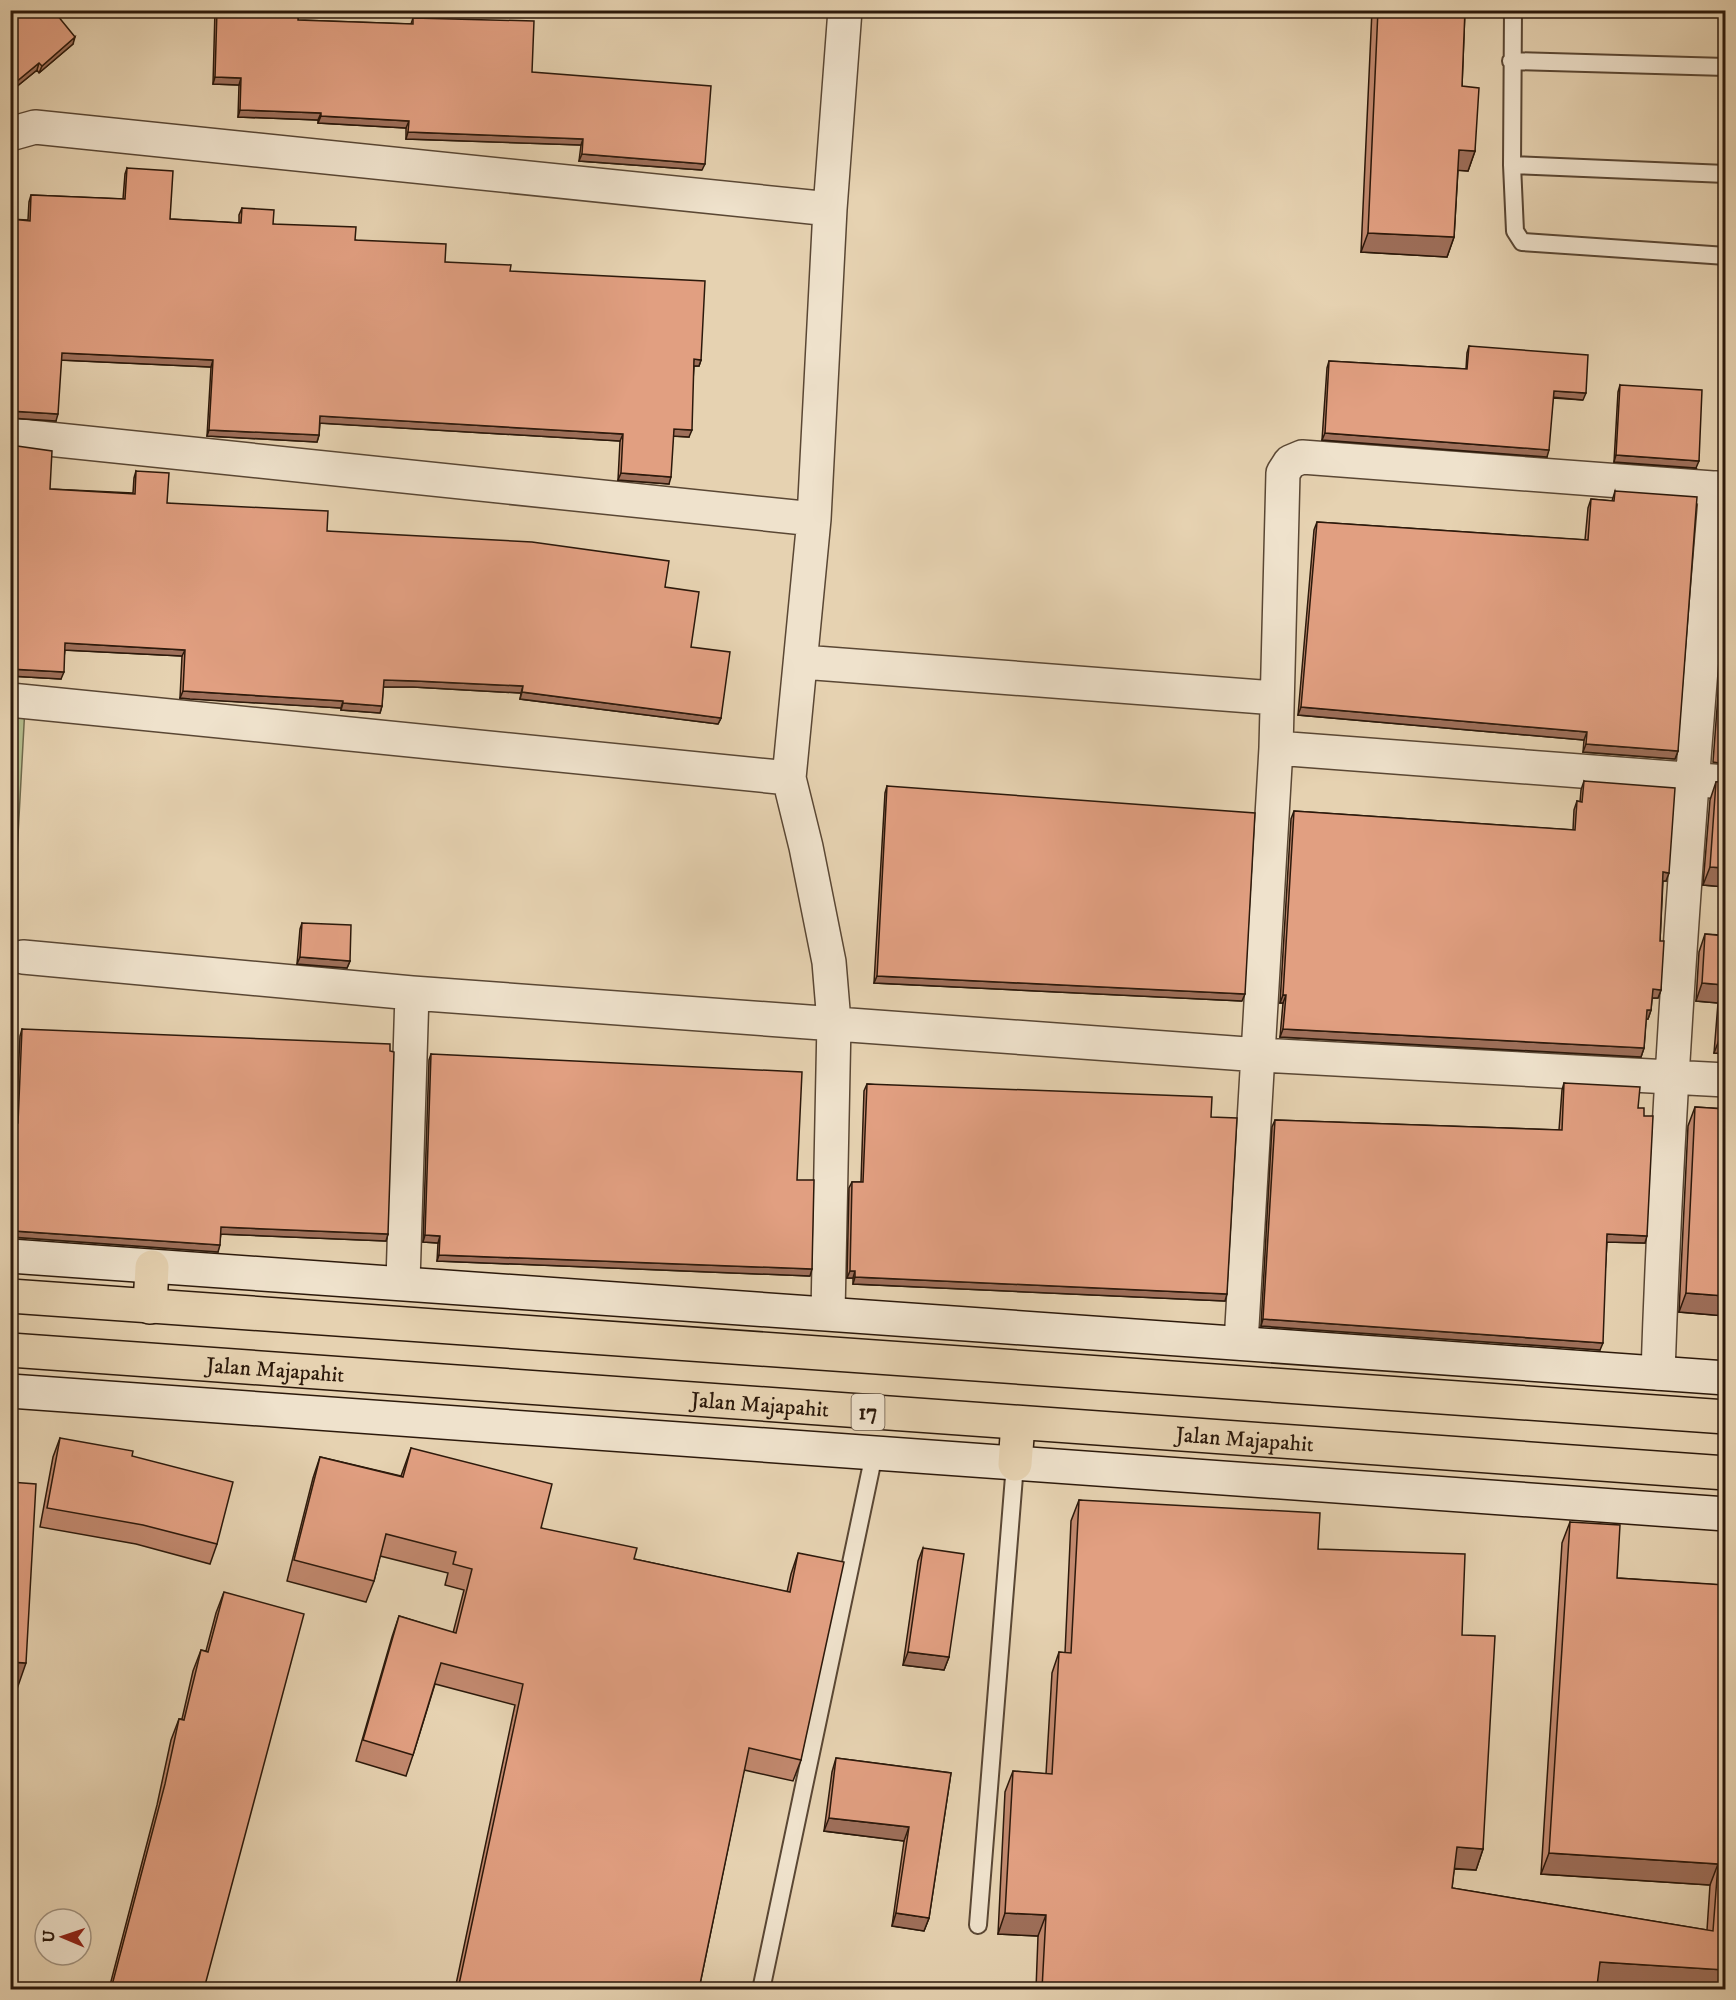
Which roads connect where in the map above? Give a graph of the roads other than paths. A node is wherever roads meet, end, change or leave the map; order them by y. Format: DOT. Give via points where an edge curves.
graph roads {
  1 [pos="845,10"];
  2 [pos="1514,10"];
  3 [pos="1511,62"];
  4 [pos="1725,67"];
  5 [pos="10,134"];
  6 [pos="1512,165"];
  7 [pos="1725,174"];
  8 [pos="830,209"];
  9 [pos="1725,256"];
  10 [pos="10,435"];
  11 [pos="1720,489"];
  12 [pos="814,519"];
  13 [pos="802,662"];
  14 [pos="1276,698"];
  15 [pos="10,700"];
  16 [pos="1276,748"];
  17 [pos="789,778"];
  18 [pos="1692,778"];
  19 [pos="1725,782"];
  20 [pos="23,957"];
  21 [pos="411,993"];
  22 [pos="834,1022"];
  23 [pos="1260,1055"];
  24 [pos="1672,1076"];
  25 [pos="1725,1080"];
  26 [pos="10,1256"];
  27 [pos="152,1267"];
  28 [pos="404,1282"];
  29 [pos="10,1296"];
  30 [pos="150,1307"];
  31 [pos="828,1313"];
  32 [pos="1241,1343"];
  33 [pos="10,1350"];
  34 [pos="1658,1373"];
  35 [pos="1725,1378"];
  36 [pos="10,1391"];
  37 [pos="1725,1417"];
  38 [pos="1018,1423"];
  39 [pos="874,1454"];
  40 [pos="1015,1464"];
  41 [pos="1725,1473"];
  42 [pos="1725,1514"];
  43 [pos="978,1925"];
  44 [pos="761,1989"];
  1 -- 8 [label="street"];
  2 -- 3 [label="lane"];
  3 -- 4 [label="lane"];
  3 -- 6 [label="lane"];
  5 -- 8 [label="street" via="35,127"];
  6 -- 7 [label="lane"];
  6 -- 9 [label="lane" via="1515,231 1522,242"];
  8 -- 12 [label="street"];
  10 -- 12 [label="street"];
  11 -- 14 [label="street" via="1302,457 1290,462 1283,473"];
  11 -- 18 [label="street"];
  12 -- 13 [label="street"];
  13 -- 14 [label="street"];
  13 -- 17 [label="street"];
  14 -- 16 [label="street"];
  15 -- 17 [label="street"];
  16 -- 18 [label="street"];
  16 -- 23 [label="street"];
  17 -- 22 [label="street" via="829,962"];
  18 -- 19 [label="street"];
  18 -- 24 [label="street"];
  20 -- 21 [label="street"];
  21 -- 22 [label="street"];
  21 -- 28 [label="street"];
  22 -- 23 [label="street"];
  22 -- 31 [label="street"];
  23 -- 24 [label="street"];
  23 -- 32 [label="street"];
  24 -- 25 [label="street"];
  24 -- 34 [label="street"];
  26 -- 27 [label="street"];
  27 -- 28 [label="street"];
  27 -- 30 [label="highway"];
  28 -- 31 [label="street"];
  29 -- 30 [label="highway"];
  30 -- 37 [label="highway"];
  31 -- 32 [label="street"];
  32 -- 34 [label="street"];
  33 -- 38 [label="highway, Jalan Majapahit / 17"];
  34 -- 35 [label="street"];
  36 -- 39 [label="street"];
  38 -- 40 [label="highway"];
  38 -- 41 [label="highway, Jalan Majapahit / 17"];
  39 -- 40 [label="street"];
  39 -- 44 [label="lane"];
  40 -- 42 [label="street"];
  40 -- 43 [label="lane"];
}
